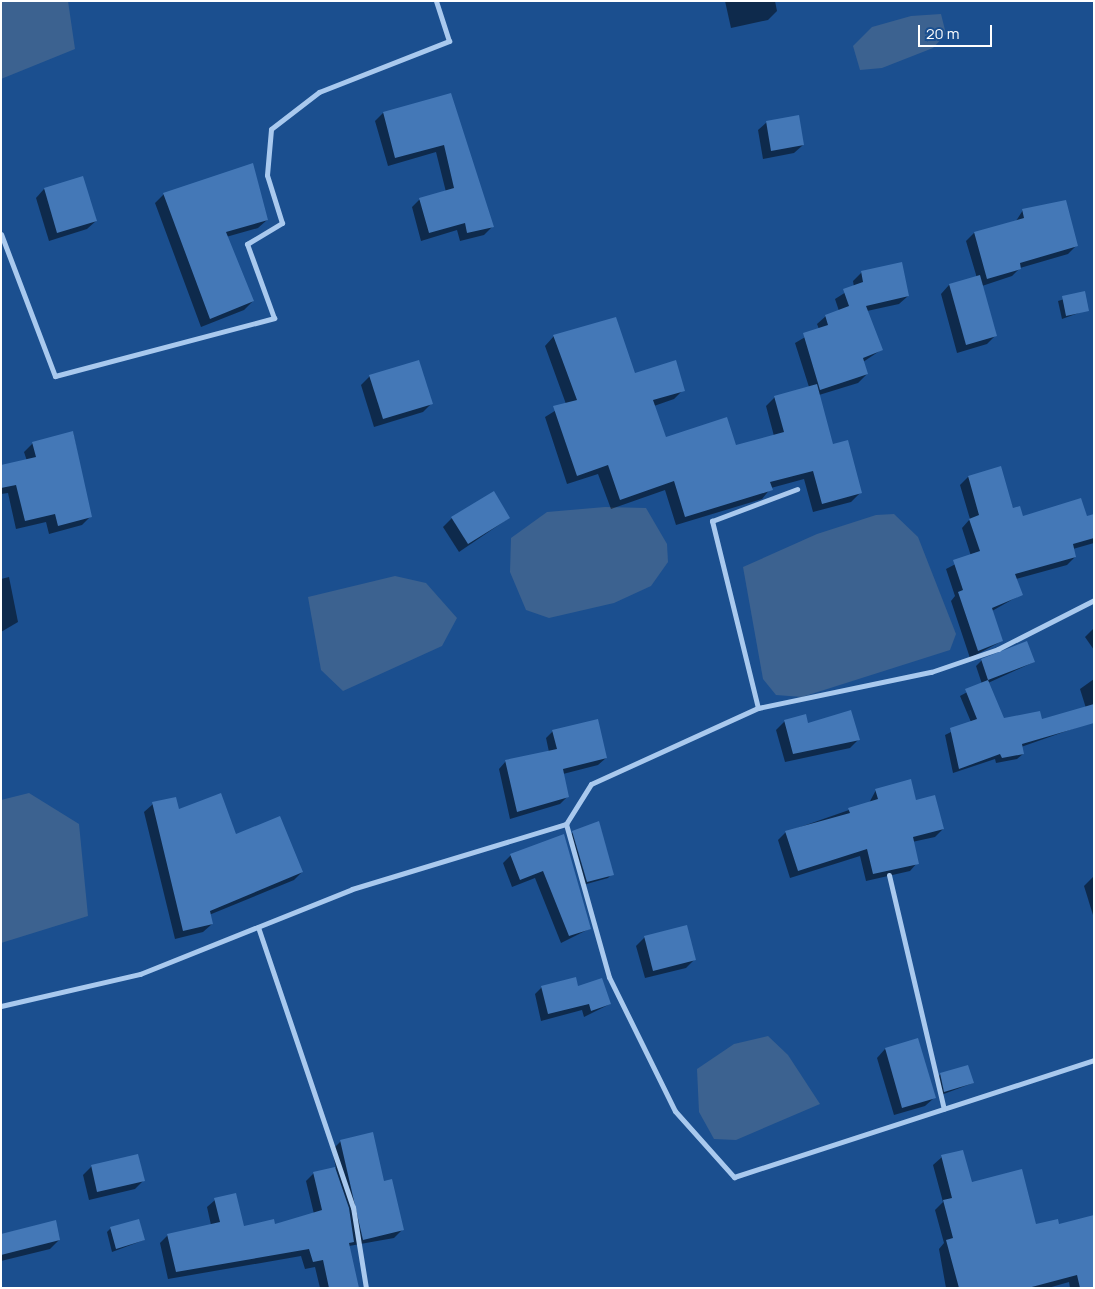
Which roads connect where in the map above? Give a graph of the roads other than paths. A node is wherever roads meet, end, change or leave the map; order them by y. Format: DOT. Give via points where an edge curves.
graph roads {
  1 [pos="436,1"];
  2 [pos="1,234"];
  3 [pos="797,489"];
  4 [pos="1094,600"];
  5 [pos="758,708"];
  6 [pos="566,824"];
  7 [pos="889,875"];
  8 [pos="258,927"];
  9 [pos="1,1006"];
  10 [pos="1094,1060"];
  11 [pos="944,1109"];
  12 [pos="366,1288"];
  1 -- 2 [label="street" via="449,41 319,92 271,129 267,175 282,223 247,244 274,318 56,376"];
  3 -- 5 [label="street" via="712,521"];
  4 -- 5 [label="street" via="998,649 931,672"];
  5 -- 6 [label="street" via="591,784"];
  6 -- 8 [label="street" via="352,889"];
  6 -- 11 [label="street" via="609,976 675,1111 734,1177"];
  7 -- 11 [label="street"];
  8 -- 9 [label="street" via="140,974"];
  8 -- 12 [label="street" via="353,1207"];
  10 -- 11 [label="street"];
}
